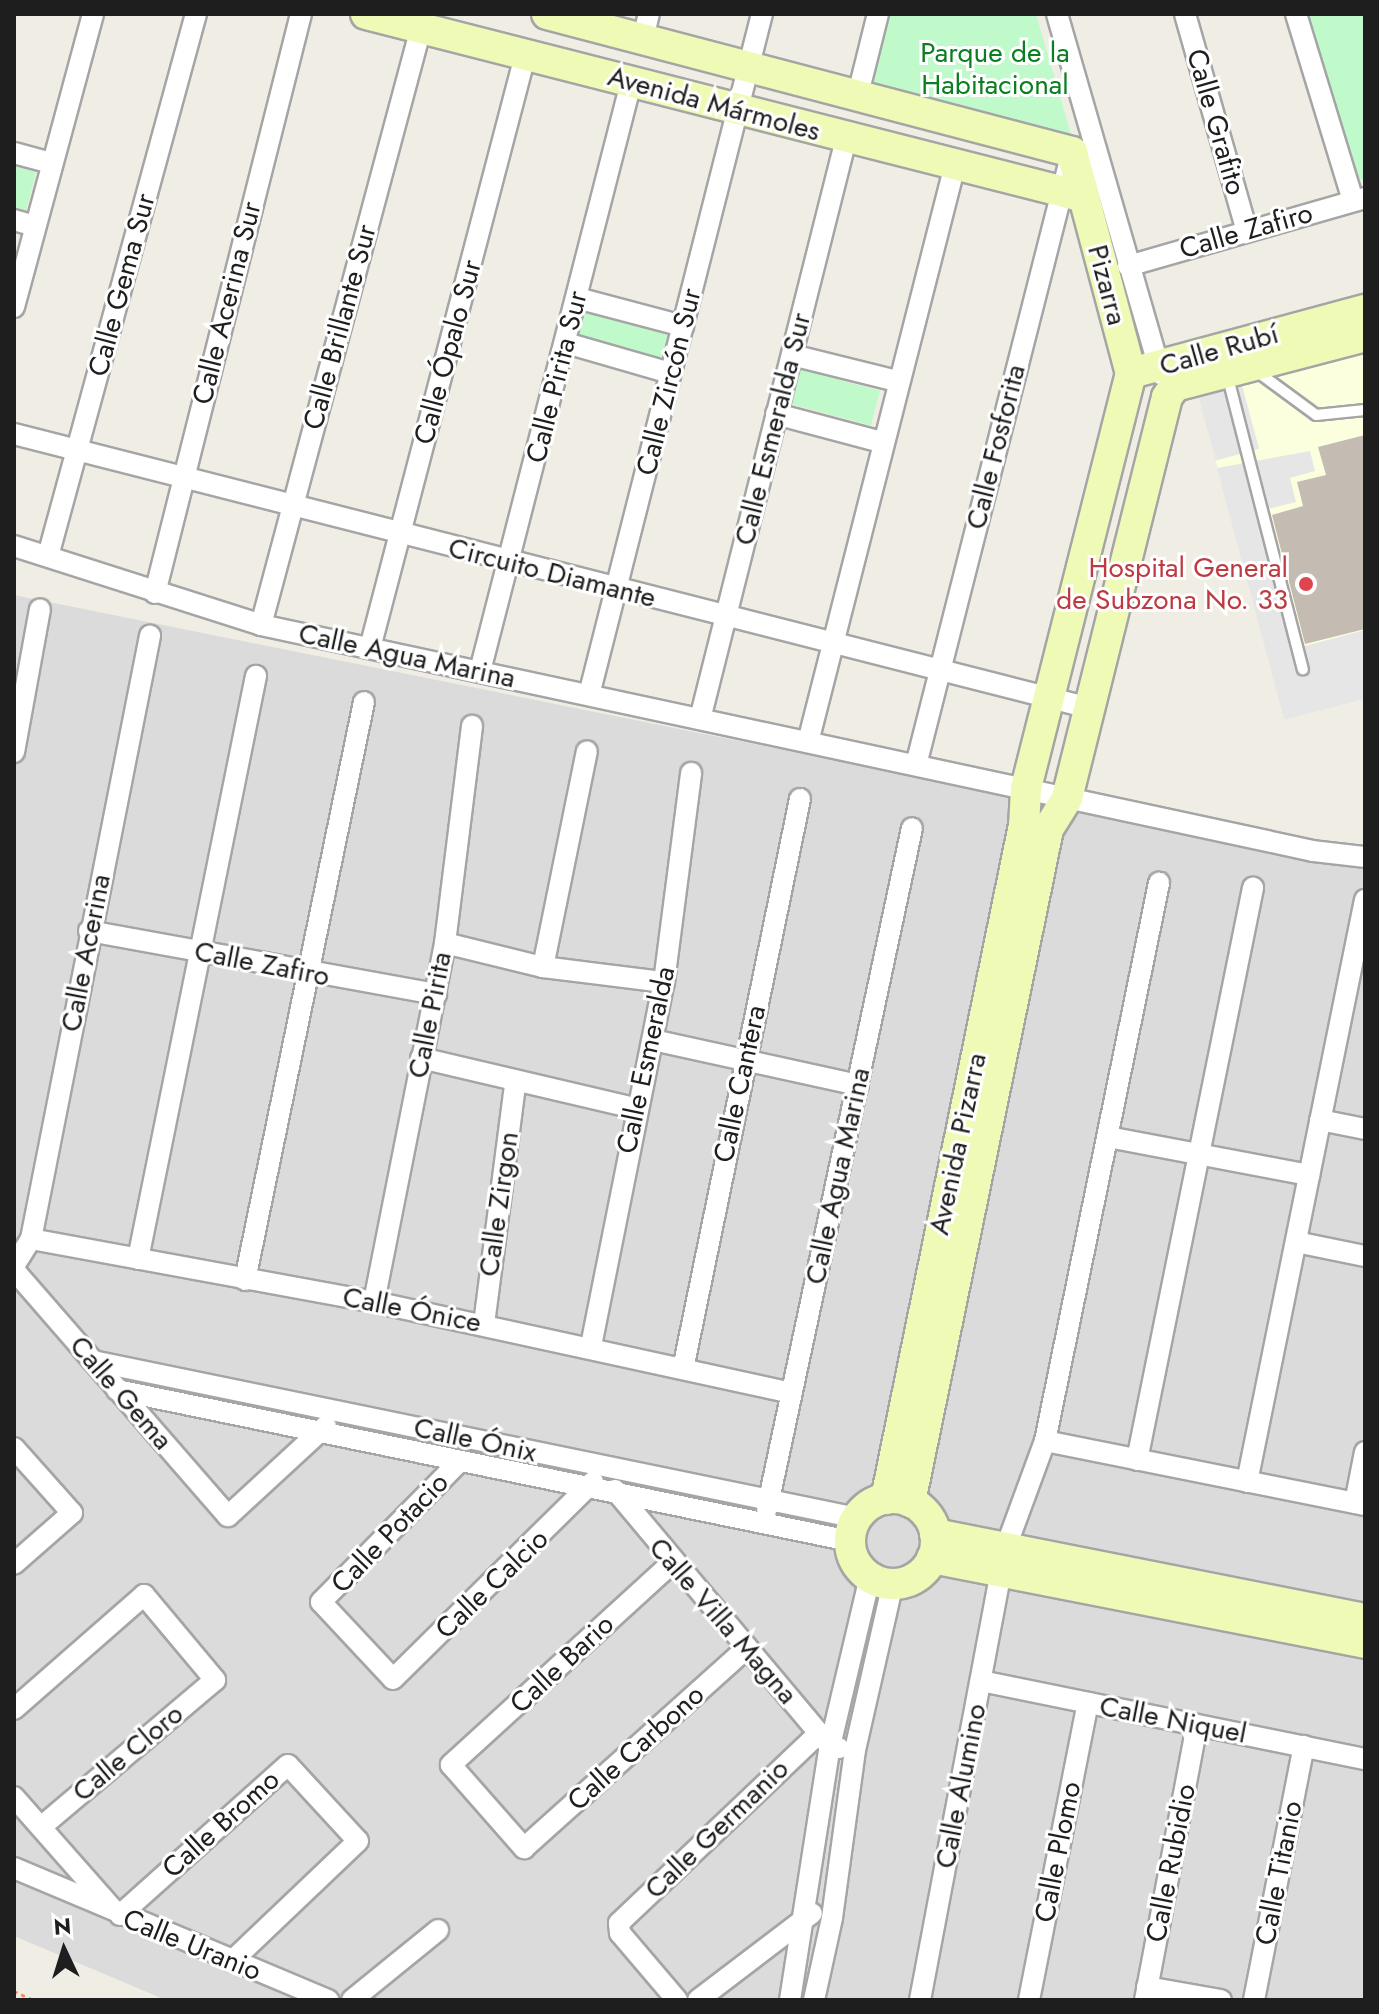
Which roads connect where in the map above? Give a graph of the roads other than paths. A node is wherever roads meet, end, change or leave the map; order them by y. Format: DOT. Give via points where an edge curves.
graph roads {
  1 [pos="93,14"];
  2 [pos="196,14"];
  3 [pos="301,14"];
  4 [pos="366,14"];
  5 [pos="547,14"];
  6 [pos="762,14"];
  7 [pos="878,14"];
  8 [pos="1057,14"];
  9 [pos="1185,14"];
  10 [pos="1297,14"];
  11 [pos="646,26"];
  12 [pos="421,28"];
  13 [pos="525,56"];
  14 [pos="749,68"];
  15 [pos="631,83"];
  16 [pos="857,98"];
  17 [pos="739,113"];
  18 [pos="846,139"];
  19 [pos="1083,151"];
  20 [pos="14,153"];
  21 [pos="52,163"];
  22 [pos="955,165"];
  23 [pos="1073,194"];
  24 [pos="1359,199"];
  25 [pos="14,220"];
  26 [pos="35,226"];
  27 [pos="1247,231"];
  28 [pos="1128,266"];
  29 [pos="577,298"];
  30 [pos="14,307"];
  31 [pos="1365,310"];
  32 [pos="683,326"];
  33 [pos="1365,336"];
  34 [pos="566,343"];
  35 [pos="792,355"];
  36 [pos="1233,363"];
  37 [pos="670,373"];
  38 [pos="897,381"];
  39 [pos="1157,381"];
  40 [pos="1365,410"];
  41 [pos="776,414"];
  42 [pos="14,434"];
  43 [pos="881,442"];
  44 [pos="77,450"];
  45 [pos="183,478"];
  46 [pos="291,505"];
  47 [pos="401,534"];
  48 [pos="14,546"];
  49 [pos="48,556"];
  50 [pos="509,562"];
  51 [pos="617,590"];
  52 [pos="155,593"];
  53 [pos="40,609"];
  54 [pos="724,616"];
  55 [pos="261,625"];
  56 [pos="150,636"];
  57 [pos="832,644"];
  58 [pos="370,648"];
  59 [pos="1303,669"];
  60 [pos="480,671"];
  61 [pos="938,671"];
  62 [pos="256,676"];
  63 [pos="589,695"];
  64 [pos="1049,698"];
  65 [pos="364,702"];
  66 [pos="1090,708"];
  67 [pos="700,719"];
  68 [pos="472,726"];
  69 [pos="808,742"];
  70 [pos="587,751"];
  71 [pos="14,752"];
  72 [pos="916,765"];
  73 [pos="691,773"];
  74 [pos="1026,789"];
  75 [pos="1067,798"];
  76 [pos="800,799"];
  77 [pos="1036,827"];
  78 [pos="912,828"];
  79 [pos="1365,857"];
  80 [pos="1159,883"];
  81 [pos="1253,888"];
  82 [pos="1365,900"];
  83 [pos="89,931"];
  84 [pos="445,943"];
  85 [pos="198,952"];
  86 [pos="543,967"];
  87 [pos="308,974"];
  88 [pos="664,982"];
  89 [pos="436,994"];
  90 [pos="653,1040"];
  91 [pos="421,1058"];
  92 [pos="744,1060"];
  93 [pos="515,1085"];
  94 [pos="858,1085"];
  95 [pos="635,1108"];
  96 [pos="1320,1120"];
  97 [pos="1365,1129"];
  98 [pos="1108,1137"];
  99 [pos="1199,1153"];
  100 [pos="1309,1175"];
  101 [pos="31,1239"];
  102 [pos="1296,1242"];
  103 [pos="1365,1256"];
  104 [pos="138,1259"];
  105 [pos="14,1268"];
  106 [pos="245,1280"];
  107 [pos="374,1302"];
  108 [pos="484,1324"];
  109 [pos="591,1346"];
  110 [pos="93,1361"];
  111 [pos="683,1369"];
  112 [pos="117,1390"];
  113 [pos="791,1393"];
  114 [pos="330,1411"];
  115 [pos="324,1433"];
  116 [pos="1045,1441"];
  117 [pos="14,1448"];
  118 [pos="1365,1452"];
  119 [pos="1137,1460"];
  120 [pos="458,1463"];
  121 [pos="604,1466"];
  122 [pos="1247,1482"];
  123 [pos="591,1489"];
  124 [pos="616,1495"];
  125 [pos="769,1499"];
  126 [pos="898,1500"];
  127 [pos="1360,1504"];
  128 [pos="764,1524"];
  129 [pos="853,1530"];
  130 [pos="933,1546"];
  131 [pos="1004,1559"];
  132 [pos="673,1562"];
  133 [pos="14,1564"];
  134 [pos="882,1580"];
  135 [pos="1260,1610"];
  136 [pos="1365,1619"];
  137 [pos="1365,1643"];
  138 [pos="747,1648"];
  139 [pos="393,1679"];
  140 [pos="981,1681"];
  141 [pos="1088,1703"];
  142 [pos="14,1709"];
  143 [pos="1197,1725"];
  144 [pos="825,1740"];
  145 [pos="1304,1746"];
  146 [pos="855,1750"];
  147 [pos="1365,1759"];
  148 [pos="14,1797"];
  149 [pos="41,1827"];
  150 [pos="524,1848"];
  151 [pos="14,1868"];
  152 [pos="809,1913"];
  153 [pos="118,1914"];
  154 [pos="832,1918"];
  155 [pos="438,1930"];
  156 [pos="232,1961"];
  157 [pos="1146,1994"];
  158 [pos="328,2000"];
  159 [pos="352,2000"];
  160 [pos="677,2000"];
  161 [pos="698,2000"];
  162 [pos="790,2000"];
  163 [pos="814,2000"];
  164 [pos="920,2000"];
  165 [pos="1029,2000"];
  166 [pos="1221,2000"];
  167 [pos="1254,2000"];
  1 -- 21 [label="street"];
  2 -- 44 [label="street, Calle Gema Sur"];
  3 -- 45 [label="street, Calle Acerina Sur"];
  4 -- 12 [label="street, Avenida Mármoles"];
  5 -- 11 [label="street, Avenida Mármoles"];
  6 -- 14 [label="street, Calle Zircón Sur"];
  7 -- 16 [label="street"];
  8 -- 19 [label="street"];
  9 -- 27 [label="street, Calle Grafito"];
  10 -- 24 [label="street"];
  11 -- 14 [label="street, Avenida Mármoles"];
  12 -- 13 [label="street, Avenida Mármoles"];
  12 -- 46 [label="street, Calle Brillante Sur"];
  13 -- 15 [label="street, Avenida Mármoles"];
  13 -- 47 [label="street, Calle Ópalo Sur"];
  14 -- 16 [label="street, Avenida Mármoles"];
  14 -- 17 [label="street, Calle Zircón Sur"];
  15 -- 17 [label="street, Avenida Mármoles"];
  15 -- 29 [label="street, Calle Pirita Sur"];
  16 -- 19 [label="street, Avenida Mármoles"];
  17 -- 18 [label="street, Avenida Mármoles"];
  17 -- 32 [label="street, Calle Zircón Sur"];
  18 -- 22 [label="street, Avenida Mármoles"];
  18 -- 35 [label="street, Calle Esmeralda Sur"];
  19 -- 23 [label="street, Pizarra"];
  19 -- 28 [label="street"];
  20 -- 21 [label="street"];
  21 -- 26 [label="street"];
  22 -- 23 [label="street, Avenida Mármoles"];
  22 -- 38 [label="street"];
  23 -- 39 [label="street, Pizarra"];
  23 -- 61 [label="street, Calle Fosforita"];
  24 -- 27 [label="street, Calle Zafiro"];
  25 -- 26 [label="street"];
  26 -- 30 [label="street"];
  27 -- 28 [label="street, Calle Zafiro"];
  28 -- 39 [label="street"];
  29 -- 32 [label="street"];
  29 -- 34 [label="street, Calle Pirita Sur"];
  31 -- 36 [label="street, Calle Rubí"];
  32 -- 37 [label="street, Calle Zircón Sur"];
  33 -- 36 [label="street, Calle Rubí"];
  34 -- 37 [label="street"];
  34 -- 50 [label="street, Calle Pirita Sur"];
  35 -- 38 [label="street"];
  35 -- 41 [label="street, Calle Esmeralda Sur"];
  36 -- 39 [label="street, Calle Rubí"];
  36 -- 40 [label="lane" via="1316,415"];
  36 -- 59 [label="lane"];
  37 -- 51 [label="street, Calle Zircón Sur"];
  38 -- 43 [label="street"];
  39 -- 64 [label="street, Avenida Pizarra"];
  39 -- 66 [label="street, Avenida Pizarra"];
  41 -- 43 [label="street"];
  41 -- 54 [label="street, Calle Esmeralda Sur"];
  42 -- 44 [label="street, Circuito Diamante"];
  43 -- 57 [label="street"];
  44 -- 45 [label="street, Circuito Diamante"];
  44 -- 49 [label="street, Calle Gema Sur"];
  45 -- 46 [label="street, Circuito Diamante"];
  45 -- 52 [label="street, Calle Acerina Sur"];
  46 -- 47 [label="street, Circuito Diamante"];
  46 -- 55 [label="street, Calle Brillante Sur"];
  47 -- 50 [label="street, Circuito Diamante"];
  47 -- 58 [label="street, Calle Ópalo Sur"];
  48 -- 49 [label="street, Calle Agua Marina"];
  49 -- 52 [label="street, Calle Agua Marina"];
  50 -- 51 [label="street, Circuito Diamante"];
  50 -- 60 [label="street, Calle Pirita Sur"];
  51 -- 54 [label="street, Circuito Diamante"];
  51 -- 63 [label="street, Calle Zircón Sur"];
  52 -- 55 [label="street, Calle Agua Marina"];
  53 -- 71 [label="street"];
  54 -- 57 [label="street, Circuito Diamante"];
  54 -- 67 [label="street, Calle Esmeralda Sur"];
  55 -- 58 [label="street, Calle Agua Marina"];
  56 -- 83 [label="street, Calle Acerina"];
  57 -- 61 [label="street, Circuito Diamante"];
  57 -- 69 [label="street"];
  58 -- 60 [label="street, Calle Agua Marina"];
  60 -- 63 [label="street, Calle Agua Marina"];
  61 -- 64 [label="street, Circuito Diamante"];
  61 -- 72 [label="street, Calle Fosforita"];
  62 -- 85 [label="street"];
  63 -- 67 [label="street, Calle Agua Marina"];
  64 -- 66 [label="street, Circuito Diamante"];
  64 -- 74 [label="street, Avenida Pizarra"];
  65 -- 87 [label="street"];
  66 -- 75 [label="street, Avenida Pizarra"];
  67 -- 69 [label="street, Calle Agua Marina"];
  68 -- 84 [label="street, Calle Pirita"];
  69 -- 72 [label="street, Calle Agua Marina"];
  70 -- 86 [label="street"];
  72 -- 74 [label="street, Calle Agua Marina"];
  73 -- 88 [label="street, Calle Esmeralda"];
  74 -- 75 [label="street, Calle Agua Marina"];
  74 -- 77 [label="street, Avenida Pizarra"];
  75 -- 77 [label="street, Avenida Pizarra"];
  75 -- 79 [label="street, Calle Agua Marina"];
  76 -- 92 [label="street, Calle Cantera"];
  77 -- 126 [label="street, Avenida Pizarra"];
  78 -- 94 [label="street, Calle Agua Marina"];
  80 -- 98 [label="street, Calle Alumino"];
  81 -- 99 [label="street"];
  82 -- 96 [label="street"];
  83 -- 85 [label="street, Calle Zafiro"];
  83 -- 101 [label="street, Calle Acerina"];
  84 -- 86 [label="street"];
  84 -- 89 [label="street, Calle Pirita"];
  85 -- 87 [label="street, Calle Zafiro"];
  85 -- 104 [label="street"];
  86 -- 88 [label="street"];
  87 -- 89 [label="street, Calle Zafiro"];
  87 -- 106 [label="street"];
  88 -- 90 [label="street, Calle Esmeralda"];
  89 -- 91 [label="street, Calle Pirita"];
  90 -- 92 [label="street"];
  90 -- 95 [label="street, Calle Esmeralda"];
  91 -- 93 [label="street"];
  91 -- 107 [label="street, Calle Pirita"];
  92 -- 94 [label="street"];
  92 -- 111 [label="street, Calle Cantera"];
  93 -- 95 [label="street"];
  93 -- 108 [label="street, Calle Zirgon"];
  94 -- 113 [label="street, Calle Agua Marina"];
  95 -- 109 [label="street, Calle Esmeralda"];
  96 -- 97 [label="street"];
  96 -- 100 [label="street"];
  98 -- 99 [label="street"];
  98 -- 116 [label="street, Calle Alumino"];
  99 -- 100 [label="street"];
  99 -- 119 [label="street"];
  100 -- 102 [label="street"];
  101 -- 104 [label="street, Calle Ónice"];
  101 -- 105 [label="street, Calle Acerina"];
  102 -- 103 [label="street"];
  102 -- 122 [label="street"];
  104 -- 106 [label="street, Calle Ónice"];
  105 -- 110 [label="street, Calle Gema"];
  106 -- 107 [label="street, Calle Ónice"];
  107 -- 108 [label="street, Calle Ónice"];
  108 -- 109 [label="street, Calle Ónice"];
  109 -- 111 [label="street, Calle Ónice"];
  110 -- 112 [label="street, Calle Gema"];
  110 -- 114 [label="street, Calle Ónix"];
  111 -- 113 [label="street, Calle Ónice"];
  112 -- 115 [label="street, Calle Ónix"];
  112 -- 115 [label="street, Calle Gema" via="228,1516"];
  113 -- 125 [label="street, Calle Agua Marina"];
  114 -- 115 [label="street"];
  114 -- 121 [label="street, Calle Ónix"];
  115 -- 120 [label="street, Calle Ónix"];
  116 -- 119 [label="street"];
  116 -- 131 [label="street, Calle Alumino"];
  117 -- 133 [label="street" via="72,1513"];
  118 -- 127 [label="street"];
  119 -- 122 [label="street"];
  120 -- 123 [label="street, Calle Ónix"];
  120 -- 139 [label="street, Calle Potacio" via="321,1602"];
  121 -- 123 [label="street"];
  121 -- 124 [label="street"];
  121 -- 125 [label="street, Calle Ónix"];
  122 -- 127 [label="street"];
  123 -- 124 [label="street, Calle Ónix"];
  123 -- 139 [label="street, Calle Calcio"];
  124 -- 128 [label="street, Calle Ónix"];
  124 -- 132 [label="street, Calle Villa Magna"];
  125 -- 128 [label="street, Calle Agua Marina"];
  125 -- 129 [label="street, Calle Ónix"];
  126 -- 129 [label="street"];
  126 -- 130 [label="street" via="928,1517"];
  128 -- 129 [label="street, Calle Ónix"];
  129 -- 134 [label="street" via="857,1565"];
  130 -- 131 [label="street"];
  130 -- 134 [label="street" via="916,1577"];
  131 -- 135 [label="street"];
  131 -- 140 [label="street, Calle Alumino"];
  132 -- 138 [label="street, Calle Villa Magna"];
  132 -- 150 [label="street, Calle Bario" via="451,1765"];
  134 -- 144 [label="street"];
  134 -- 146 [label="street"];
  135 -- 136 [label="street"];
  135 -- 137 [label="street"];
  138 -- 144 [label="street, Calle Villa Magna"];
  138 -- 150 [label="street, Calle Carbono"];
  140 -- 141 [label="street, Calle Niquel"];
  140 -- 164 [label="street, Calle Alumino"];
  141 -- 143 [label="street, Calle Niquel"];
  141 -- 165 [label="street, Calle Plomo"];
  142 -- 149 [label="street, Calle Cloro" via="144,1595 215,1680"];
  143 -- 145 [label="street, Calle Niquel"];
  143 -- 157 [label="street, Calle Rubidio"];
  144 -- 146 [label="street"];
  144 -- 152 [label="street"];
  144 -- 160 [label="street, Calle Germanio" via="617,1927"];
  145 -- 147 [label="street, Calle Niquel"];
  145 -- 167 [label="street, Calle Titanio"];
  146 -- 154 [label="street"];
  148 -- 149 [label="street"];
  149 -- 153 [label="street"];
  151 -- 153 [label="street, Calle Uranio"];
  152 -- 154 [label="street"];
  152 -- 161 [label="street"];
  152 -- 162 [label="street"];
  153 -- 156 [label="street, Calle Uranio"];
  153 -- 156 [label="street, Calle Bromo" via="288,1765 358,1841"];
  154 -- 163 [label="street"];
  155 -- 159 [label="street"];
  156 -- 158 [label="street, Calle Uranio"];
  157 -- 166 [label="street"];
}
